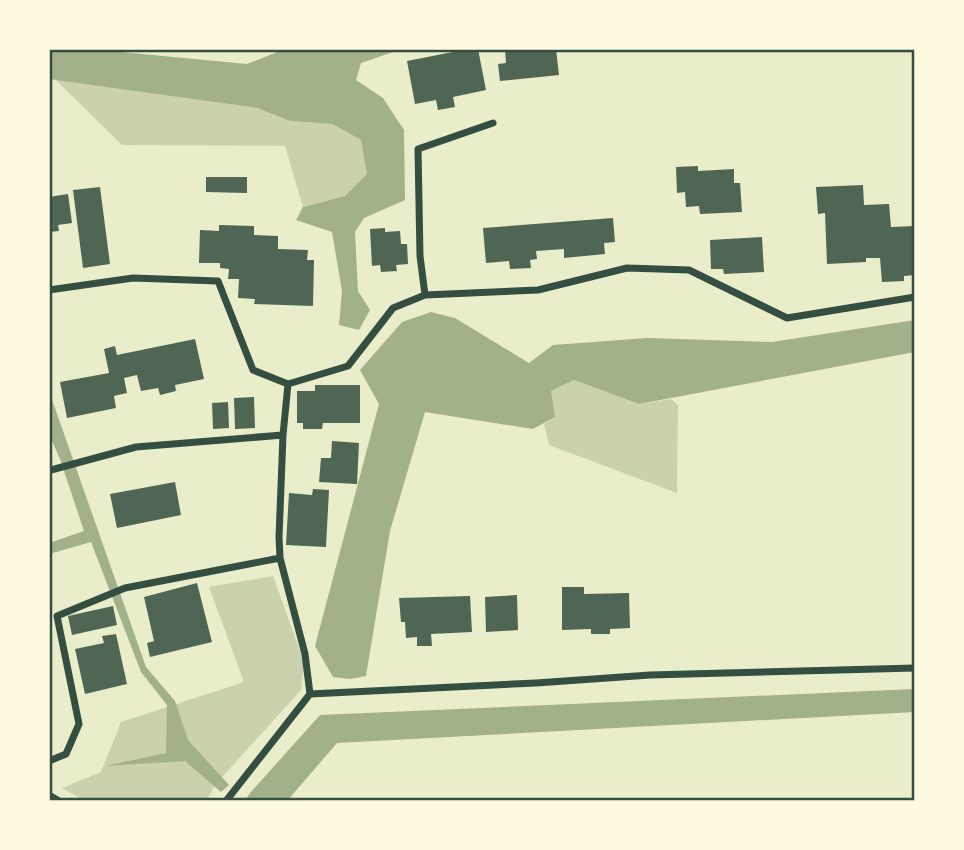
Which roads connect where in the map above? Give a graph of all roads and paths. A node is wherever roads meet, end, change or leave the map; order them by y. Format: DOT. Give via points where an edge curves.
graph roads {
  1 [pos="493,122"];
  2 [pos="49,290"];
  3 [pos="425,295"];
  4 [pos="915,297"];
  5 [pos="288,384"];
  6 [pos="283,435"];
  7 [pos="51,470"];
  8 [pos="280,558"];
  9 [pos="915,668"];
  10 [pos="310,695"];
  11 [pos="49,761"];
  12 [pos="49,795"];
  13 [pos="59,801"];
  14 [pos="226,801"];
  1 -- 3 [label="street" via="418,149"];
  2 -- 5 [label="street" via="133,278 218,281 253,370"];
  3 -- 4 [label="street" via="538,290 627,268 689,271 787,318"];
  3 -- 5 [label="street" via="393,308 348,366"];
  5 -- 6 [label="street"];
  6 -- 7 [label="street" via="136,447"];
  6 -- 8 [label="street"];
  8 -- 10 [label="street" via="305,654"];
  8 -- 11 [label="street" via="125,588 57,616 79,724 66,754"];
  9 -- 10 [label="street" via="650,675"];
  10 -- 14 [label="street"];
  12 -- 13 [label="street"];
}
